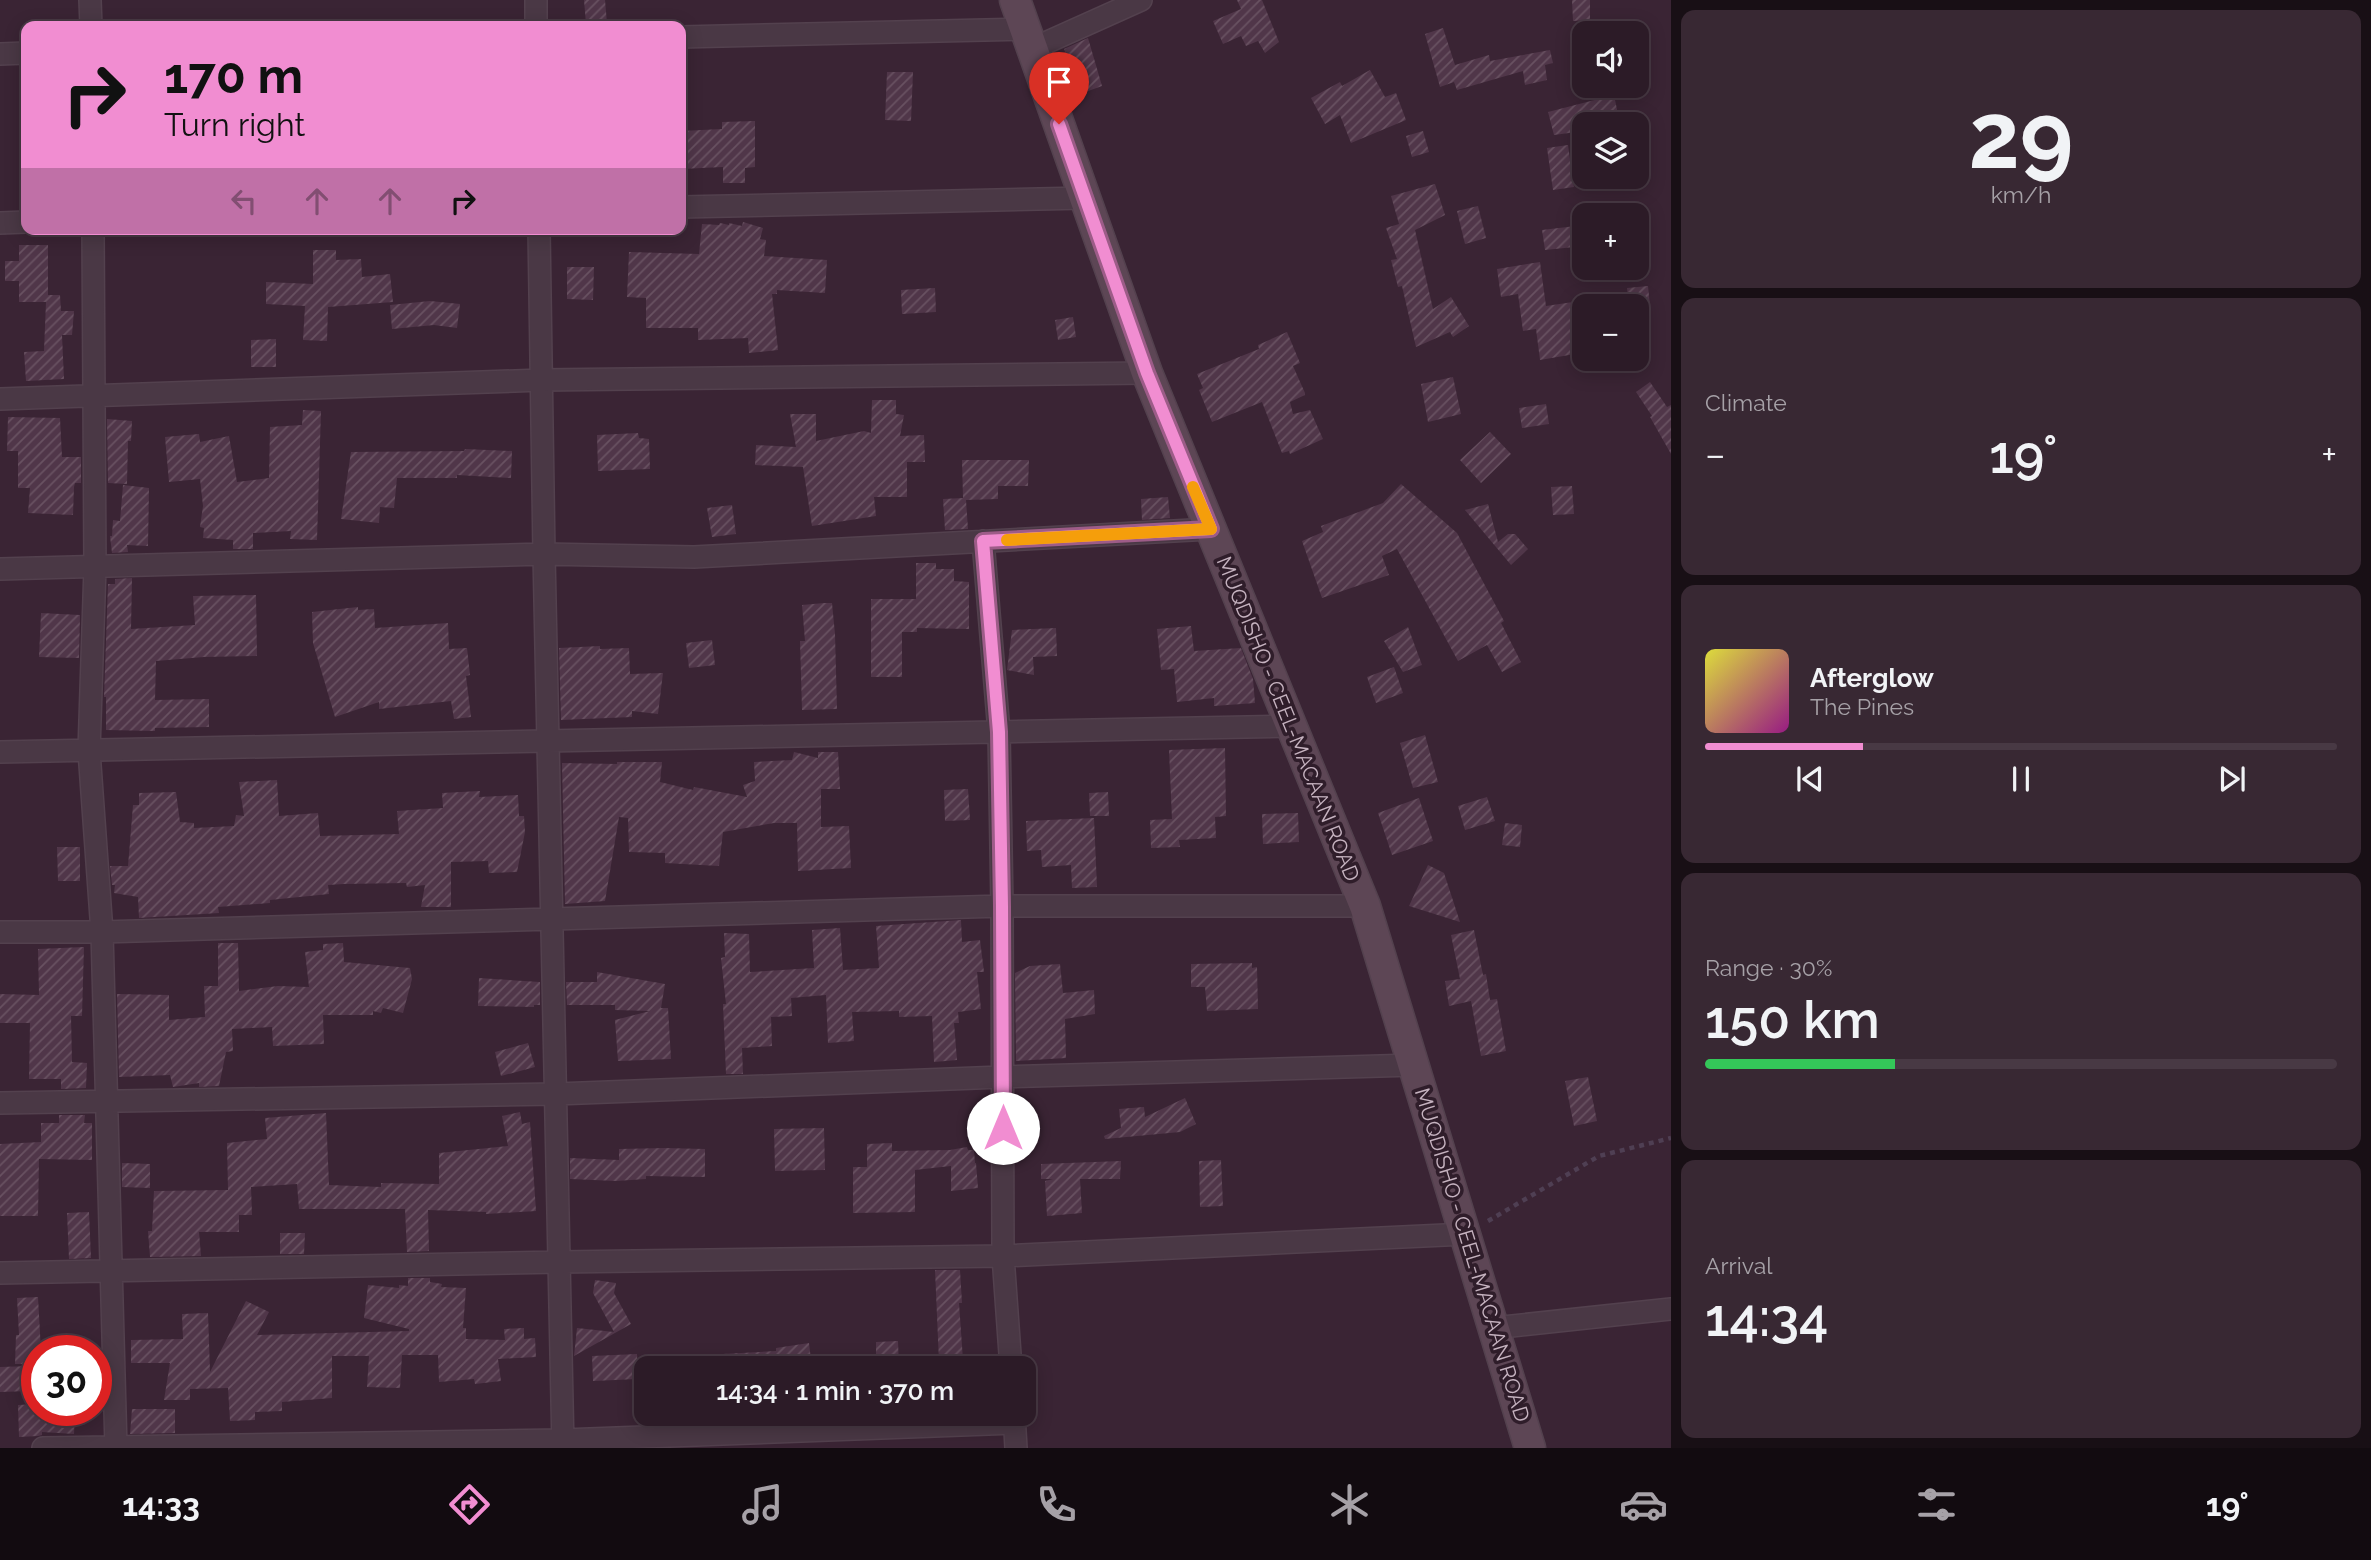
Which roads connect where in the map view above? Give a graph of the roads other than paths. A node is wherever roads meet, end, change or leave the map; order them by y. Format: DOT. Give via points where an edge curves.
graph roads {
  1 [pos="90,0"];
  2 [pos="536,0"];
  3 [pos="1014,0"];
  4 [pos="1141,0"];
  5 [pos="91,21"];
  6 [pos="536,21"];
  7 [pos="686,37"];
  8 [pos="1029,39"];
  9 [pos="21,53"];
  10 [pos="0,54"];
  11 [pos="1085,198"];
  12 [pos="686,207"];
  13 [pos="21,222"];
  14 [pos="0,223"];
  15 [pos="93,235"];
  16 [pos="539,235"];
  17 [pos="1147,373"];
  18 [pos="542,380"];
  19 [pos="94,396"];
  20 [pos="0,399"];
  21 [pos="1211,529"];
  22 [pos="983,541"];
  23 [pos="544,554"];
  24 [pos="95,567"];
  25 [pos="0,569"];
  26 [pos="1292,726"];
  27 [pos="999,732"];
  28 [pos="548,741"];
  29 [pos="89,751"];
  30 [pos="0,752"];
  31 [pos="1002,906"];
  32 [pos="1365,906"];
  33 [pos="552,919"];
  34 [pos="0,932"];
  35 [pos="102,932"];
  36 [pos="1414,1065"];
  37 [pos="1002,1077"];
  38 [pos="556,1094"];
  39 [pos="106,1101"];
  40 [pos="0,1103"];
  41 [pos="1466,1234"];
  42 [pos="1003,1256"];
  43 [pos="559,1262"];
  44 [pos="111,1271"];
  45 [pos="0,1273"];
  46 [pos="1671,1309"];
  47 [pos="1493,1328"];
  48 [pos="1010,1356"];
  49 [pos="888,1426"];
  50 [pos="1014,1426"];
  51 [pos="563,1444"];
  52 [pos="116,1447"];
  53 [pos="43,1448"];
  54 [pos="1016,1448"];
  55 [pos="1530,1448"];
  1 -- 5 [label="street"];
  2 -- 6 [label="street"];
  3 -- 8 [label="street, MUQDISHO - CEEL-MACAAN ROAD"];
  4 -- 8 [label="street"];
  7 -- 8 [label="street"];
  8 -- 11 [label="street, MUQDISHO - CEEL-MACAAN ROAD"];
  9 -- 10 [label="street"];
  11 -- 12 [label="street"];
  11 -- 17 [label="street, MUQDISHO - CEEL-MACAAN ROAD"];
  13 -- 14 [label="street"];
  15 -- 19 [label="street"];
  16 -- 18 [label="street"];
  17 -- 18 [label="street"];
  17 -- 21 [label="street, MUQDISHO - CEEL-MACAAN ROAD"];
  18 -- 19 [label="street"];
  18 -- 23 [label="street"];
  19 -- 20 [label="street"];
  19 -- 24 [label="street"];
  21 -- 22 [label="street"];
  21 -- 26 [label="street, MUQDISHO - CEEL-MACAAN ROAD"];
  22 -- 23 [label="street" via="694,558"];
  22 -- 27 [label="street"];
  23 -- 24 [label="street"];
  23 -- 28 [label="street"];
  24 -- 25 [label="street"];
  24 -- 29 [label="street"];
  26 -- 27 [label="street"];
  26 -- 32 [label="street, MUQDISHO - CEEL-MACAAN ROAD"];
  27 -- 28 [label="street"];
  27 -- 31 [label="street"];
  28 -- 29 [label="street"];
  28 -- 33 [label="street"];
  29 -- 30 [label="street"];
  29 -- 35 [label="street"];
  31 -- 32 [label="street"];
  31 -- 33 [label="street"];
  31 -- 37 [label="street"];
  32 -- 36 [label="street, MUQDISHO - CEEL-MACAAN ROAD"];
  33 -- 35 [label="street"];
  33 -- 38 [label="street"];
  34 -- 35 [label="street"];
  35 -- 39 [label="street"];
  36 -- 37 [label="street"];
  36 -- 41 [label="street, MUQDISHO - CEEL-MACAAN ROAD"];
  37 -- 38 [label="street"];
  37 -- 42 [label="street"];
  38 -- 39 [label="street"];
  38 -- 43 [label="street"];
  39 -- 40 [label="street"];
  39 -- 44 [label="street"];
  41 -- 42 [label="street"];
  41 -- 47 [label="street, MUQDISHO - CEEL-MACAAN ROAD"];
  42 -- 43 [label="street"];
  42 -- 48 [label="street"];
  43 -- 44 [label="street"];
  43 -- 51 [label="street"];
  44 -- 45 [label="street"];
  44 -- 52 [label="street"];
  46 -- 47 [label="street"];
  47 -- 55 [label="street, MUQDISHO - CEEL-MACAAN ROAD"];
  49 -- 51 [label="street"];
  50 -- 54 [label="street"];
  51 -- 52 [label="street"];
  52 -- 53 [label="street"];
}
